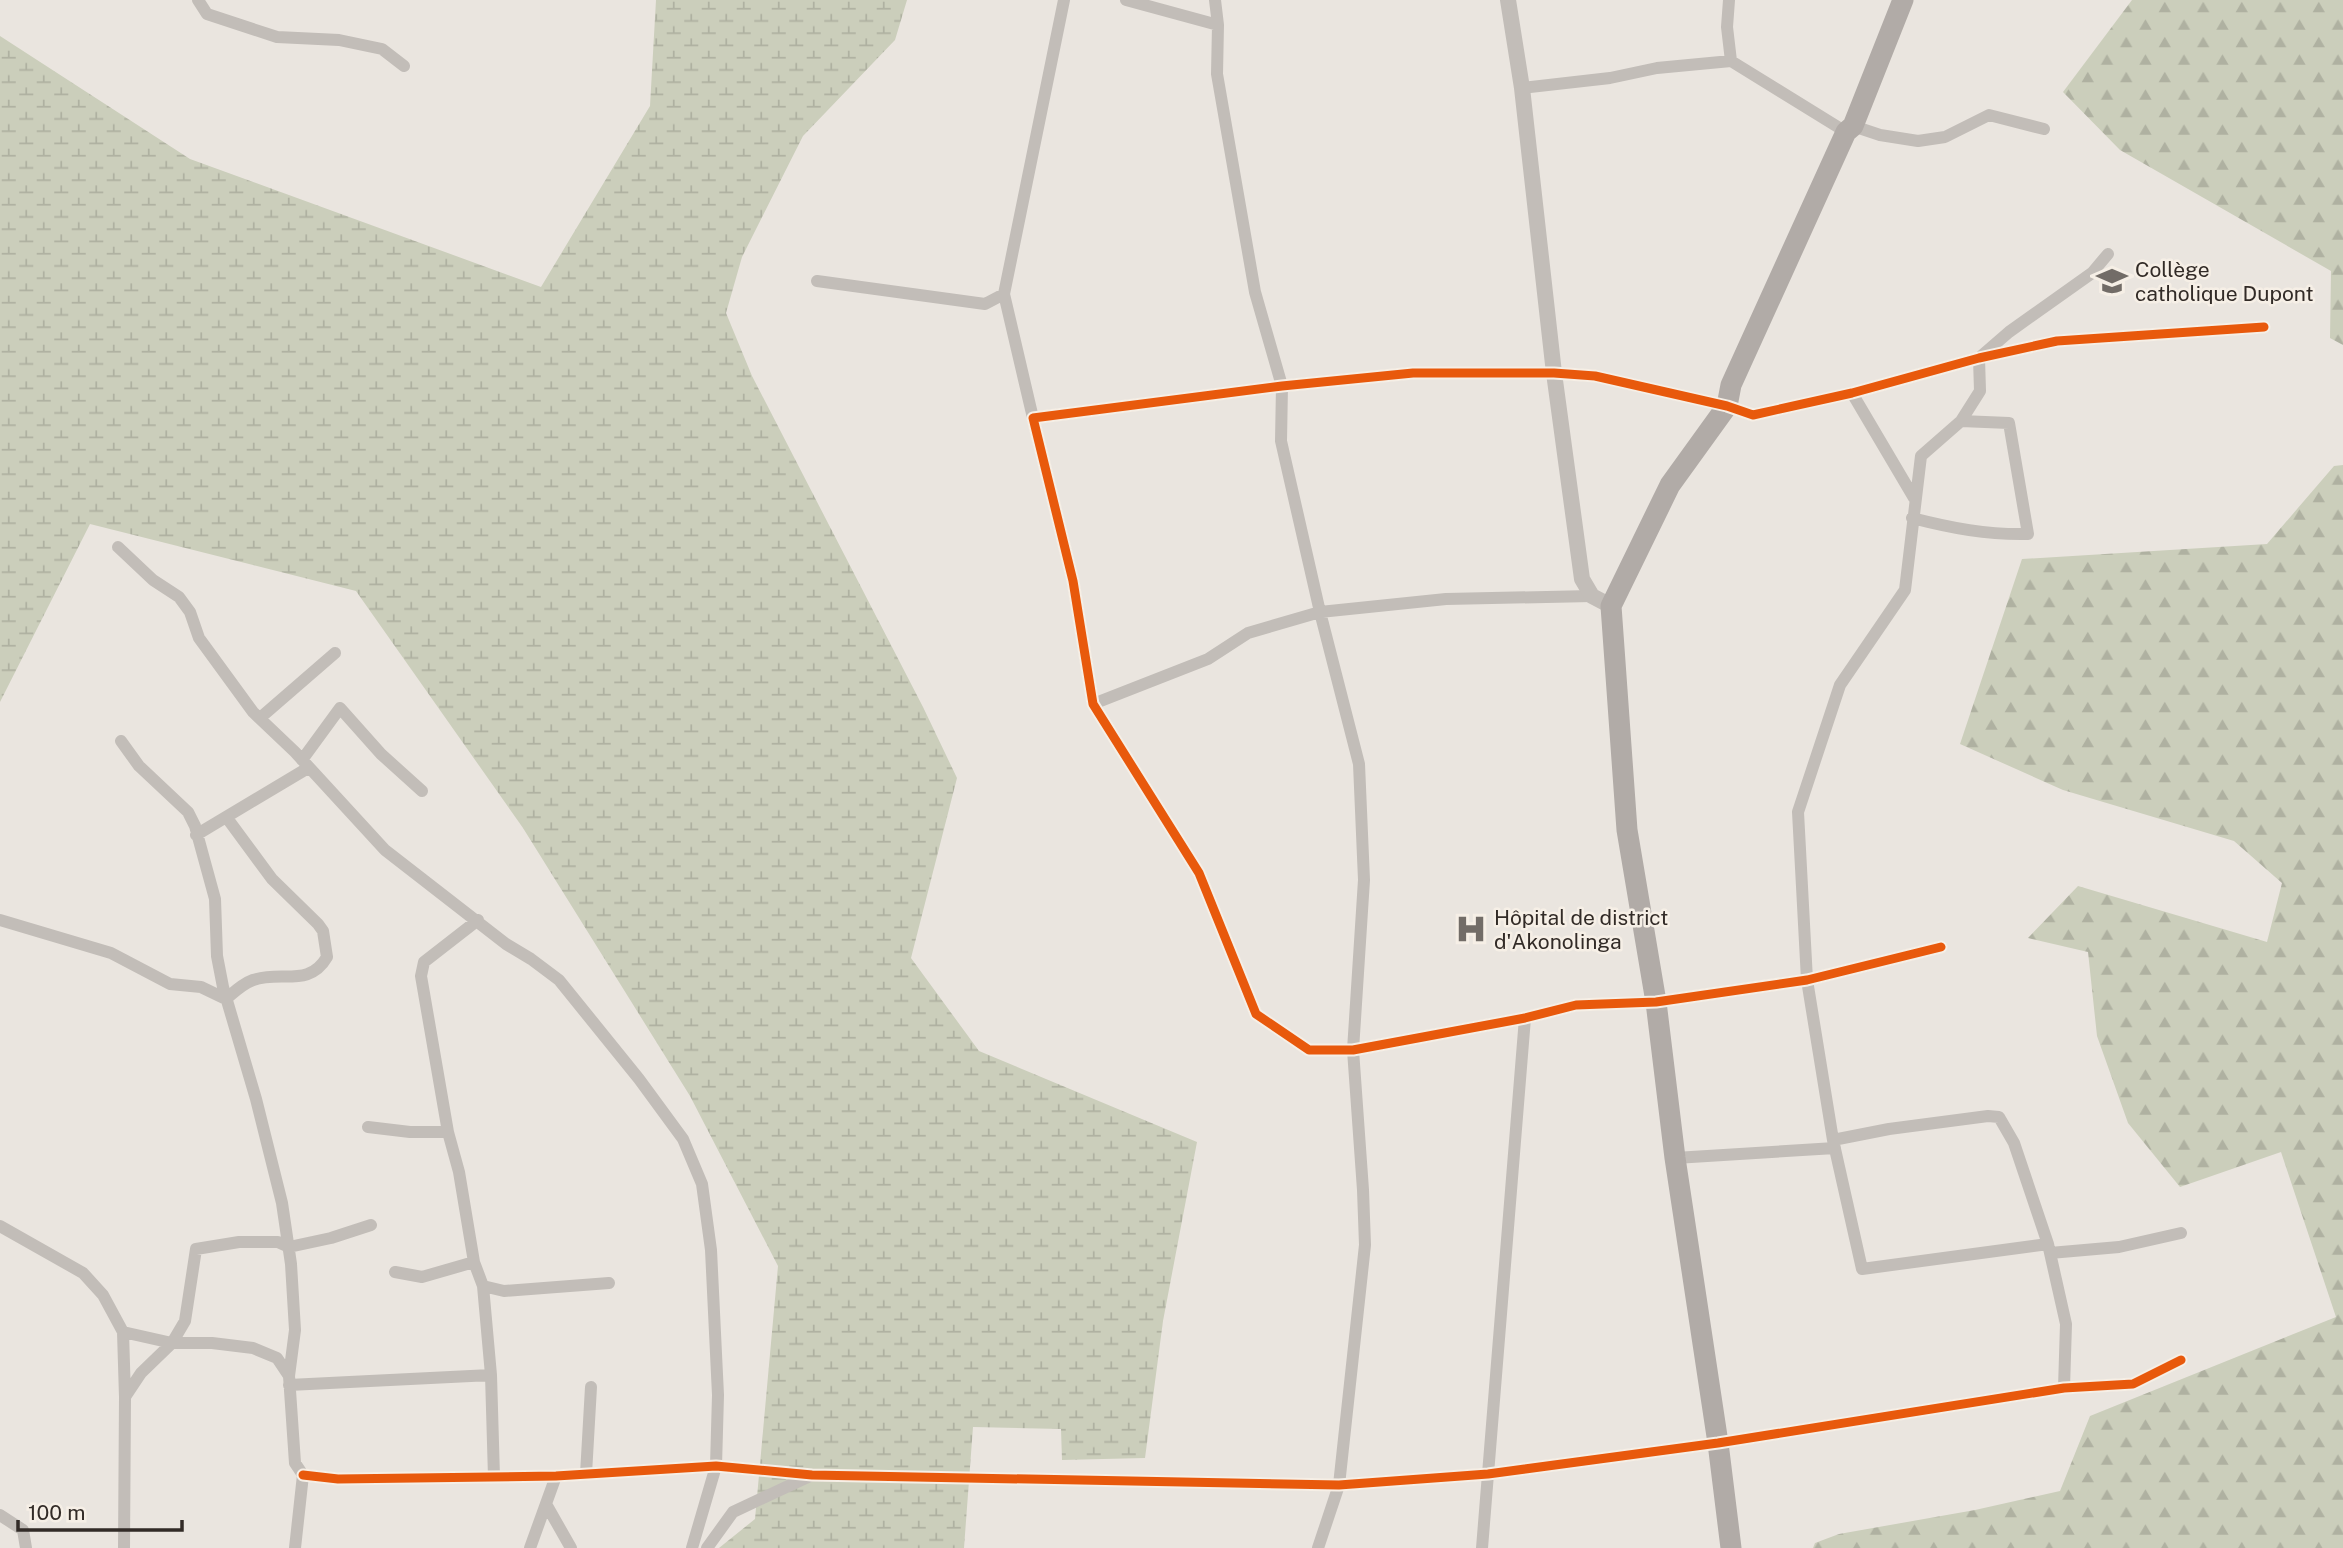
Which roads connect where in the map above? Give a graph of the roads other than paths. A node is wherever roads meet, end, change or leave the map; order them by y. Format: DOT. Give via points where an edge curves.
graph roads {
  1 [pos="198,0"];
  2 [pos="1064,0"];
  3 [pos="1126,0"];
  4 [pos="1215,0"];
  5 [pos="1508,0"];
  6 [pos="1729,0"];
  7 [pos="1903,0"];
  8 [pos="1218,25"];
  9 [pos="1731,61"];
  10 [pos="404,66"];
  11 [pos="1522,88"];
  12 [pos="2044,128"];
  13 [pos="1849,129"];
  14 [pos="2108,254"];
  15 [pos="817,281"];
  16 [pos="1004,294"];
  17 [pos="2264,327"];
  18 [pos="1979,358"];
  19 [pos="1553,373"];
  20 [pos="1282,386"];
  21 [pos="1852,393"];
  22 [pos="1727,406"];
  23 [pos="1033,418"];
  24 [pos="1961,421"];
  25 [pos="1914,498"];
  26 [pos="1912,517"];
  27 [pos="118,547"];
  28 [pos="1592,596"];
  29 [pos="1611,606"];
  30 [pos="1320,611"];
  31 [pos="335,653"];
  32 [pos="1093,704"];
  33 [pos="260,719"];
  34 [pos="121,741"];
  35 [pos="305,764"];
  36 [pos="422,791"];
  37 [pos="227,818"];
  38 [pos="196,835"];
  39 [pos="0,920"];
  40 [pos="478,920"];
  41 [pos="1941,947"];
  42 [pos="1807,980"];
  43 [pos="226,999"];
  44 [pos="1656,1002"];
  45 [pos="1525,1018"];
  46 [pos="1353,1050"];
  47 [pos="368,1127"];
  48 [pos="448,1132"];
  49 [pos="1834,1144"];
  50 [pos="1675,1158"];
  51 [pos="371,1225"];
  52 [pos="0,1226"];
  53 [pos="2181,1233"];
  54 [pos="289,1247"];
  55 [pos="2049,1249"];
  56 [pos="474,1262"];
  57 [pos="395,1272"];
  58 [pos="609,1283"];
  59 [pos="483,1286"];
  60 [pos="123,1332"];
  61 [pos="172,1343"];
  62 [pos="2180,1360"];
  63 [pos="491,1375"];
  64 [pos="289,1380"];
  65 [pos="591,1387"];
  66 [pos="2064,1388"];
  67 [pos="125,1397"];
  68 [pos="1718,1443"];
  69 [pos="716,1466"];
  70 [pos="586,1474"];
  71 [pos="1488,1474"];
  72 [pos="303,1475"];
  73 [pos="812,1475"];
  74 [pos="556,1476"];
  75 [pos="494,1477"];
  76 [pos="1339,1485"];
  77 [pos="546,1504"];
  78 [pos="0,1515"];
  79 [pos="26,1548"];
  80 [pos="124,1548"];
  81 [pos="295,1548"];
  82 [pos="530,1548"];
  83 [pos="571,1548"];
  84 [pos="692,1548"];
  85 [pos="707,1548"];
  86 [pos="1318,1548"];
  87 [pos="1482,1548"];
  88 [pos="1731,1548"];
  1 -- 10 [label="street" via="207,14 276,37 339,40 382,49"];
  2 -- 16 [label="street"];
  3 -- 8 [label="street"];
  4 -- 8 [label="street"];
  5 -- 11 [label="street"];
  6 -- 9 [label="street"];
  7 -- 13 [label="main road"];
  8 -- 20 [label="street" via="1217,74 1252,278"];
  9 -- 11 [label="street"];
  9 -- 13 [label="street"];
  11 -- 19 [label="street"];
  12 -- 13 [label="street" via="1989,116 1945,137 1918,141"];
  13 -- 22 [label="main road" via="1731,385"];
  14 -- 18 [label="street" via="2092,273"];
  15 -- 16 [label="street" via="985,304"];
  16 -- 23 [label="street"];
  17 -- 18 [label="street" via="2057,341"];
  18 -- 21 [label="street"];
  18 -- 24 [label="street" via="1980,391"];
  19 -- 20 [label="street" via="1413,373"];
  19 -- 22 [label="street" via="1595,376"];
  19 -- 28 [label="street" via="1582,579"];
  20 -- 23 [label="street"];
  20 -- 30 [label="street" via="1281,442"];
  21 -- 22 [label="street" via="1753,415"];
  21 -- 25 [label="street"];
  22 -- 29 [label="main road" via="1670,485"];
  23 -- 32 [label="street" via="1073,581"];
  24 -- 25 [label="street" via="1920,456"];
  24 -- 26 [label="street" via="2009,423 2028,534 1963,531"];
  25 -- 26 [label="street"];
  26 -- 42 [label="street" via="1905,590 1840,685 1797,812"];
  27 -- 33 [label="street" via="153,580 180,597 199,638"];
  28 -- 29 [label="street"];
  28 -- 30 [label="street" via="1446,599"];
  29 -- 44 [label="main road" via="1627,830"];
  30 -- 32 [label="street" via="1248,633 1208,659"];
  30 -- 46 [label="street" via="1359,764 1364,880"];
  31 -- 33 [label="street"];
  32 -- 46 [label="street" via="1199,873 1256,1014 1309,1050"];
  33 -- 35 [label="street"];
  34 -- 38 [label="street" via="139,766 188,812"];
  35 -- 36 [label="street" via="340,708"];
  35 -- 37 [label="street"];
  35 -- 40 [label="street" via="385,850"];
  37 -- 38 [label="street"];
  37 -- 43 [label="street" via="272,878 318,924 327,957 311,974 254,979"];
  38 -- 43 [label="street" via="215,899 217,956"];
  39 -- 43 [label="street" via="111,953 170,984 201,987"];
  40 -- 48 [label="street" via="422,967"];
  40 -- 69 [label="street" via="559,980 683,1139 696,1165 711,1250 718,1395"];
  41 -- 42 [label="street"];
  42 -- 44 [label="street"];
  42 -- 49 [label="street"];
  43 -- 54 [label="street" via="259,1112"];
  44 -- 45 [label="street" via="1576,1005"];
  44 -- 50 [label="main road"];
  45 -- 46 [label="street"];
  45 -- 71 [label="street"];
  46 -- 76 [label="street" via="1365,1245"];
  47 -- 48 [label="street"];
  48 -- 56 [label="street"];
  49 -- 50 [label="street"];
  49 -- 55 [label="street" via="1889,1129 1999,1117 2018,1154"];
  49 -- 55 [label="street" via="1862,1269"];
  50 -- 68 [label="main road"];
  51 -- 54 [label="street"];
  52 -- 60 [label="street" via="83,1273 103,1295"];
  53 -- 55 [label="street" via="2119,1247"];
  54 -- 61 [label="street" via="278,1242 239,1242 196,1249 185,1321"];
  54 -- 64 [label="street" via="295,1330"];
  55 -- 66 [label="street" via="2066,1324"];
  56 -- 57 [label="street" via="422,1277"];
  56 -- 59 [label="street"];
  58 -- 59 [label="street" via="504,1291"];
  59 -- 63 [label="street"];
  60 -- 61 [label="street"];
  60 -- 67 [label="street"];
  61 -- 64 [label="street" via="253,1348 277,1358"];
  61 -- 67 [label="street" via="141,1373"];
  62 -- 66 [label="street" via="2133,1384"];
  63 -- 64 [label="street"];
  63 -- 75 [label="street"];
  64 -- 72 [label="street" via="295,1463"];
  65 -- 70 [label="street"];
  66 -- 68 [label="street"];
  67 -- 80 [label="street"];
  68 -- 71 [label="street"];
  68 -- 88 [label="main road"];
  69 -- 70 [label="street"];
  69 -- 73 [label="street"];
  69 -- 84 [label="street"];
  70 -- 74 [label="street"];
  71 -- 76 [label="street"];
  71 -- 87 [label="street"];
  72 -- 75 [label="street" via="338,1479"];
  72 -- 81 [label="street"];
  73 -- 76 [label="street"];
  73 -- 85 [label="street" via="733,1512"];
  74 -- 75 [label="street"];
  74 -- 77 [label="street"];
  76 -- 86 [label="street"];
  77 -- 82 [label="street"];
  77 -- 83 [label="street"];
  78 -- 79 [label="street" via="23,1530"];
}
